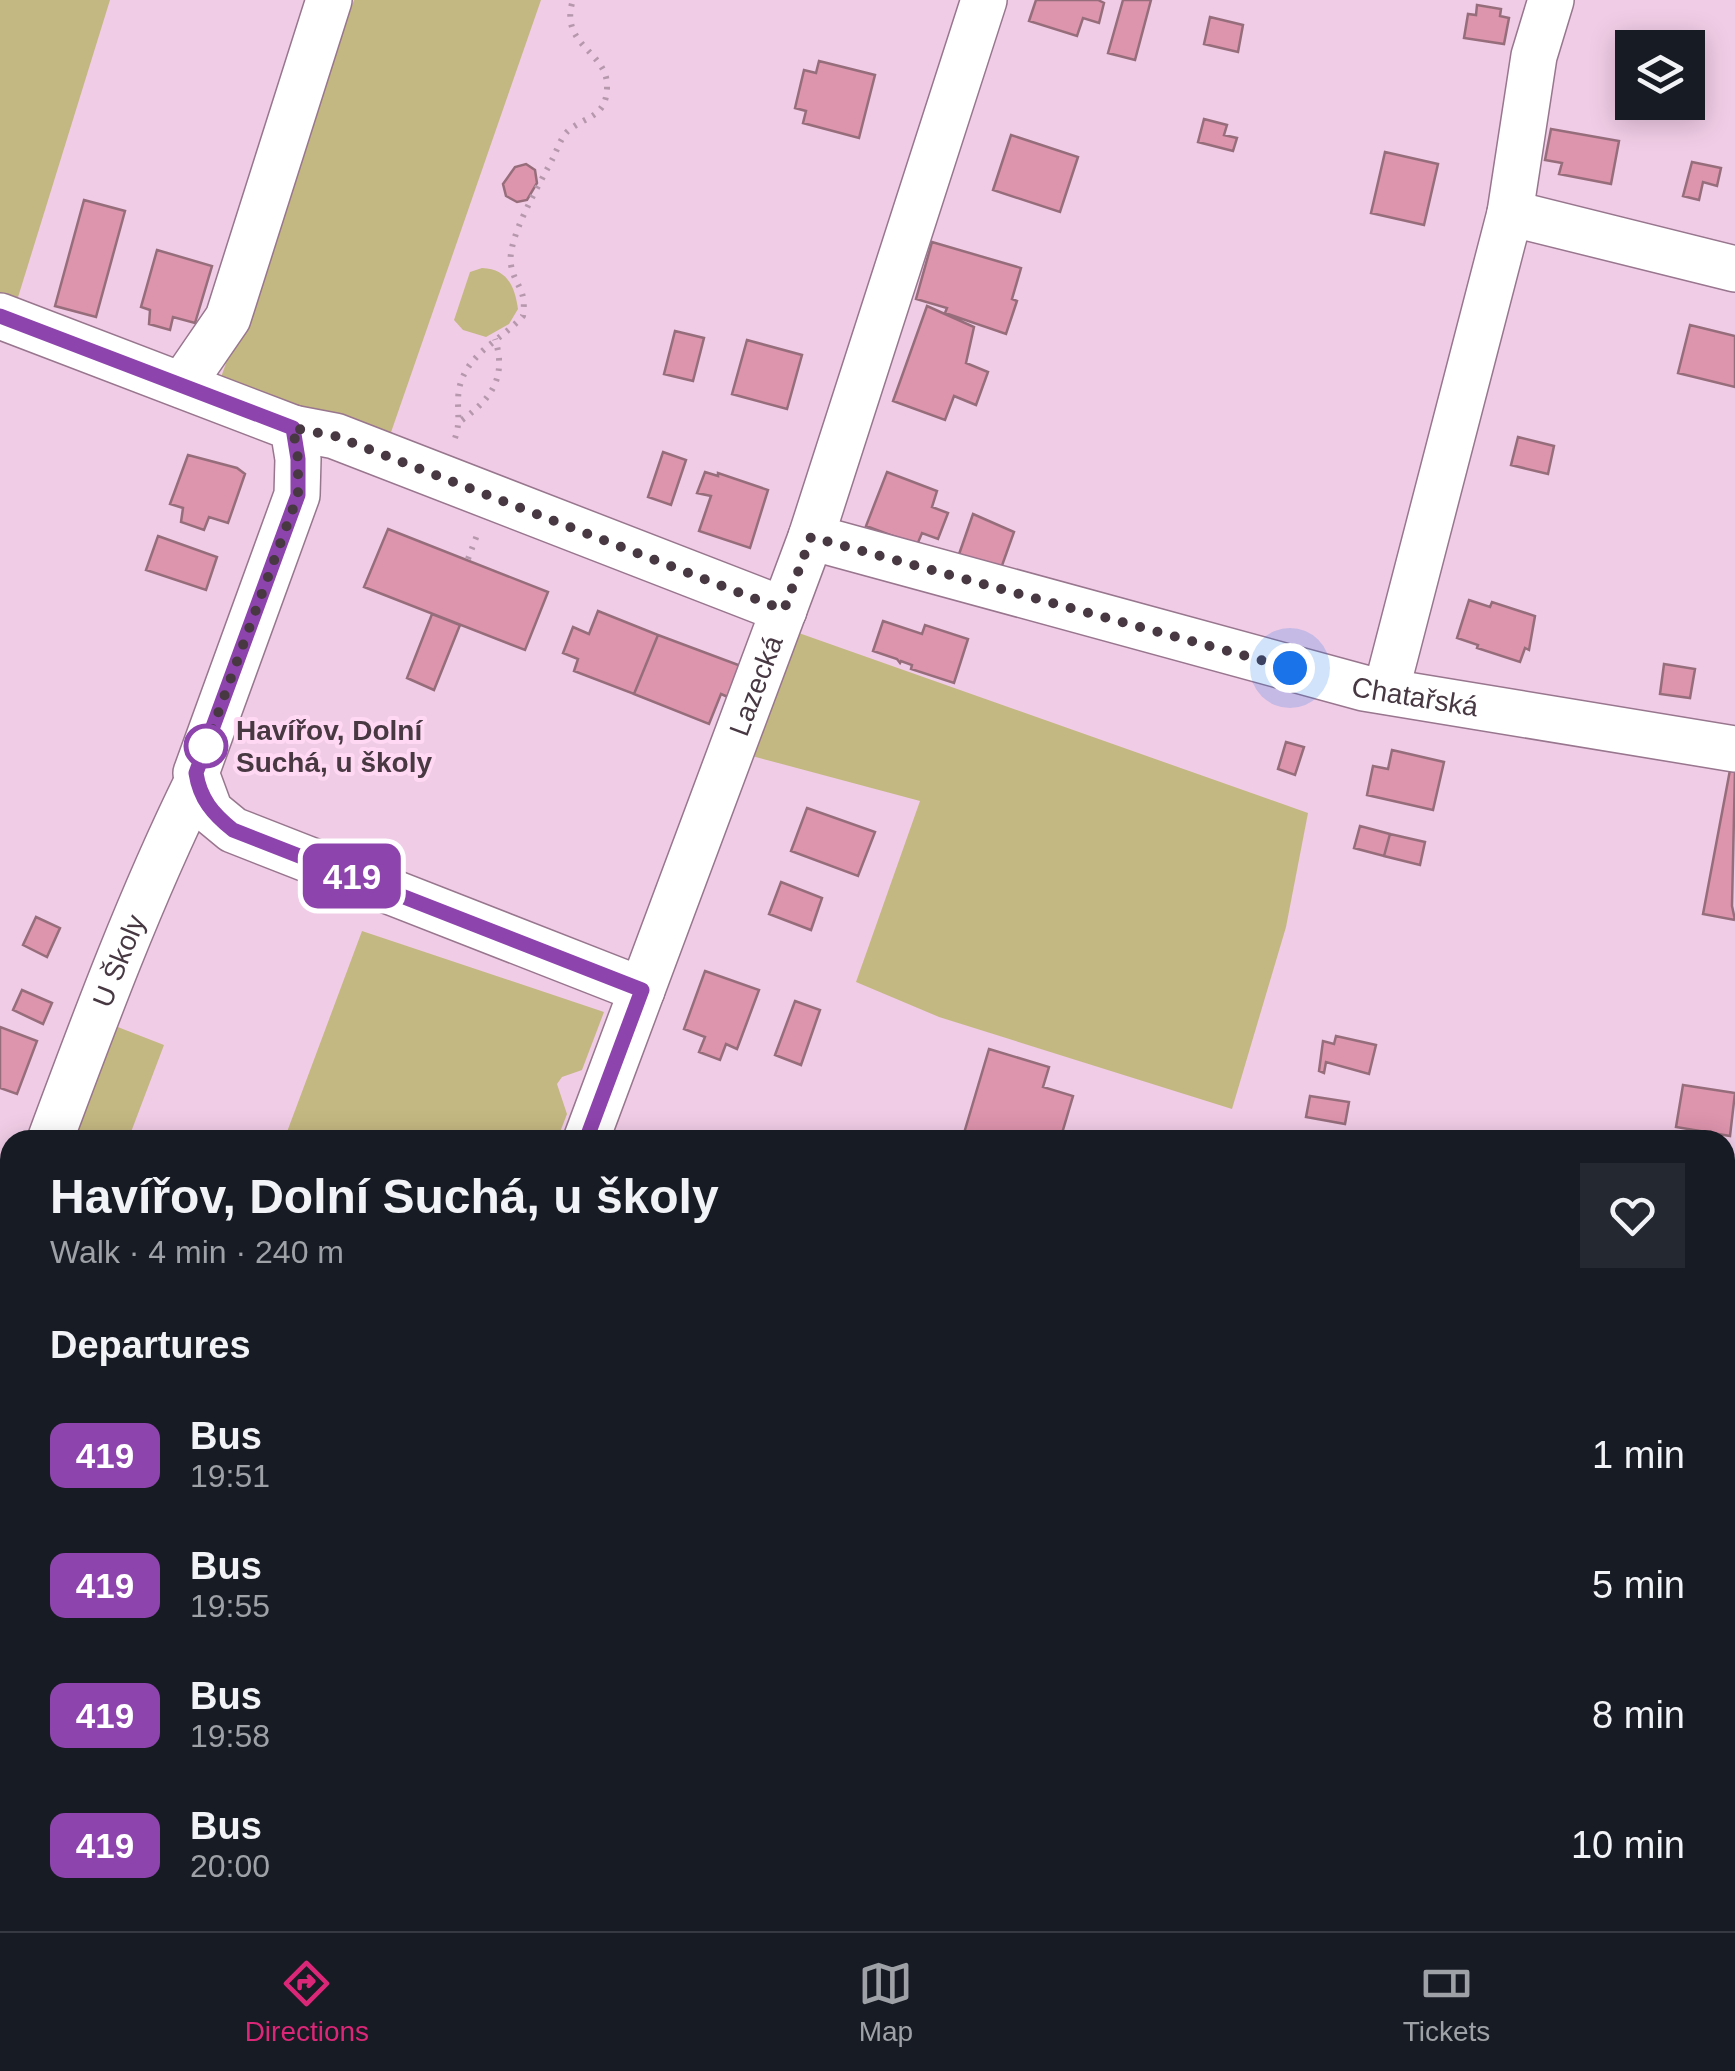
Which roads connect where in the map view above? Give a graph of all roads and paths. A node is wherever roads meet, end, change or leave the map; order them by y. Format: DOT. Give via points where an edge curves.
graph roads {
  1 [pos="328,0"];
  2 [pos="573,0"];
  3 [pos="984,0"];
  4 [pos="1551,0"];
  5 [pos="1510,213"];
  6 [pos="1735,269"];
  7 [pos="0,316"];
  8 [pos="496,339"];
  9 [pos="182,385"];
  10 [pos="462,420"];
  11 [pos="293,428"];
  12 [pos="441,477"];
  13 [pos="811,537"];
  14 [pos="784,610"];
  15 [pos="1386,692"];
  16 [pos="1735,749"];
  17 [pos="198,782"];
  18 [pos="642,990"];
  19 [pos="54,1130"];
  20 [pos="590,1130"];
  1 -- 9 [label="street" via="228,318"];
  2 -- 8 [label="path" via="573,33 602,70 606,96 589,121 564,136 513,242 511,265 524,292 523,316"];
  3 -- 13 [label="street, Lazecká"];
  4 -- 5 [label="street" via="1534,56"];
  5 -- 6 [label="street"];
  5 -- 15 [label="street"];
  7 -- 9 [label="street"];
  8 -- 10 [label="path" via="466,369 457,400"];
  8 -- 10 [label="path" via="496,388"];
  9 -- 11 [label="street"];
  10 -- 12 [label="path"];
  11 -- 12 [label="street" via="335,436"];
  11 -- 17 [label="street, U Školy" via="298,495"];
  12 -- 14 [label="street"];
  13 -- 14 [label="street, Lazecká"];
  13 -- 15 [label="street, Chatařská"];
  14 -- 18 [label="street, Lazecká"];
  15 -- 16 [label="street, Chatařská"];
  17 -- 18 [label="street" via="210,811 233,830"];
  17 -- 19 [label="street, U Školy" via="105,993"];
  18 -- 20 [label="street, Lazecká"];
}
